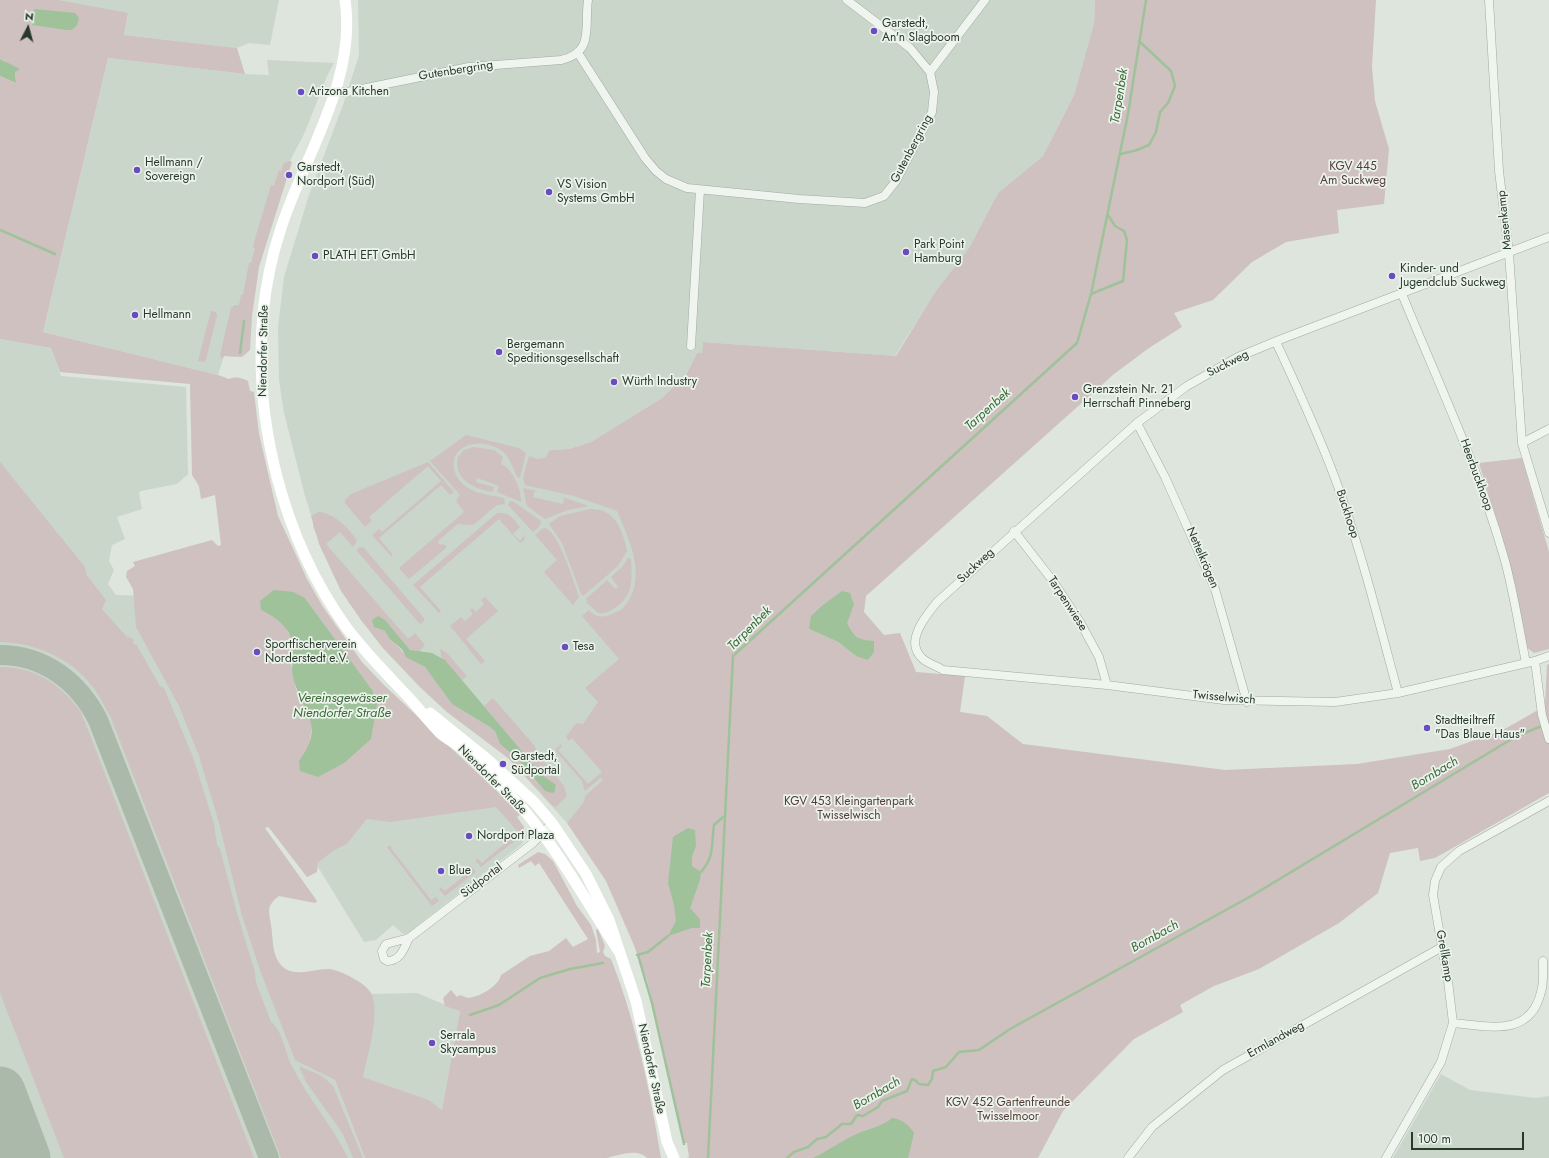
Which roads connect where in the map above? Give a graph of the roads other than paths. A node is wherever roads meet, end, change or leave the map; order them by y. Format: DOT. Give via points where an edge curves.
graph roads {
  1 [pos="345,0"];
  2 [pos="588,0"];
  3 [pos="847,0"];
  4 [pos="985,0"];
  5 [pos="1488,0"];
  6 [pos="578,53"];
  7 [pos="930,72"];
  8 [pos="334,92"];
  9 [pos="700,190"];
  10 [pos="1549,237"];
  11 [pos="1509,253"];
  12 [pos="1402,294"];
  13 [pos="1276,342"];
  14 [pos="691,346"];
  15 [pos="1137,423"];
  16 [pos="1549,429"];
  17 [pos="1522,443"];
  18 [pos="1014,532"];
  19 [pos="1549,533"];
  20 [pos="916,636"];
  21 [pos="1549,656"];
  22 [pos="1535,661"];
  23 [pos="1526,663"];
  24 [pos="1107,685"];
  25 [pos="1398,693"];
  26 [pos="410,699"];
  27 [pos="1247,702"];
  28 [pos="1548,736"];
  29 [pos="1549,801"];
  30 [pos="552,823"];
  31 [pos="542,834"];
  32 [pos="409,938"];
  33 [pos="1442,947"];
  34 [pos="618,950"];
  35 [pos="1543,961"];
  36 [pos="1453,1023"];
  37 [pos="667,1142"];
  38 [pos="665,1158"];
  39 [pos="674,1158"];
  40 [pos="1128,1158"];
  41 [pos="1386,1158"];
  1 -- 8 [label="main road, Niendorfer Straße" via="347,10 344,51"];
  2 -- 6 [label="street" via="584,45"];
  3 -- 7 [label="street, Gutenbergring" via="910,48"];
  4 -- 7 [label="street"];
  5 -- 11 [label="street, Masenkamp" via="1499,171"];
  6 -- 8 [label="street, Gutenbergring" via="561,60 469,67 347,92"];
  6 -- 9 [label="street, Gutenbergring" via="642,154 656,171 676,184"];
  7 -- 9 [label="street, Gutenbergring" via="934,92 932,112 896,181 884,196 865,203"];
  8 -- 26 [label="main road, Niendorfer Straße" via="281,226 270,268 263,323 265,413 272,451 289,513 315,576 347,628 370,657"];
  9 -- 14 [label="street"];
  10 -- 11 [label="street, Suckweg"];
  11 -- 12 [label="street, Suckweg"];
  11 -- 17 [label="street, Masenkamp"];
  12 -- 13 [label="street, Suckweg"];
  12 -- 23 [label="street, Heerbuckhoop" via="1470,454 1487,503 1504,556"];
  13 -- 15 [label="street, Suckweg" via="1238,357 1187,386"];
  13 -- 25 [label="street, Buckhoop" via="1340,491"];
  15 -- 18 [label="street, Suckweg"];
  15 -- 27 [label="street, Nettelkrögen" via="1165,477 1215,589"];
  16 -- 17 [label="street"];
  17 -- 19 [label="street, Masenkamp"];
  18 -- 20 [label="street, Suckweg" via="937,602 924,618"];
  18 -- 24 [label="street, Tarpenwiese" via="1053,581 1080,622 1099,657"];
  20 -- 24 [label="street, Twisselwisch" via="917,650 923,659 943,670"];
  21 -- 22 [label="street, Twisselwisch"];
  22 -- 23 [label="street, Twisselwisch"];
  22 -- 28 [label="street" via="1542,715"];
  23 -- 25 [label="street, Twisselwisch"];
  24 -- 27 [label="street, Twisselwisch"];
  25 -- 27 [label="street, Twisselwisch" via="1335,702"];
  26 -- 30 [label="main road, Niendorfer Straße" via="487,759"];
  26 -- 31 [label="main road, Niendorfer Straße" via="440,732 466,753 523,810"];
  29 -- 33 [label="street, Grellkamp" via="1459,851 1441,867 1433,895"];
  30 -- 31 [label="street, Südportal"];
  30 -- 34 [label="main road, Niendorfer Straße" via="586,874 601,902"];
  31 -- 32 [label="street, Südportal"];
  31 -- 34 [label="main road, Niendorfer Straße"];
  33 -- 36 [label="street, Grellkamp"];
  33 -- 40 [label="street, Ermlandweg" via="1223,1070 1152,1127"];
  34 -- 37 [label="main road, Niendorfer Straße" via="636,1001"];
  35 -- 36 [label="street" via="1542,992 1536,1006 1525,1020 1514,1026 1502,1028"];
  36 -- 41 [label="street, Grellkamp" via="1441,1062"];
  37 -- 38 [label="main road, Niendorfer Straße"];
  37 -- 39 [label="main road, Niendorfer Straße"];
}
